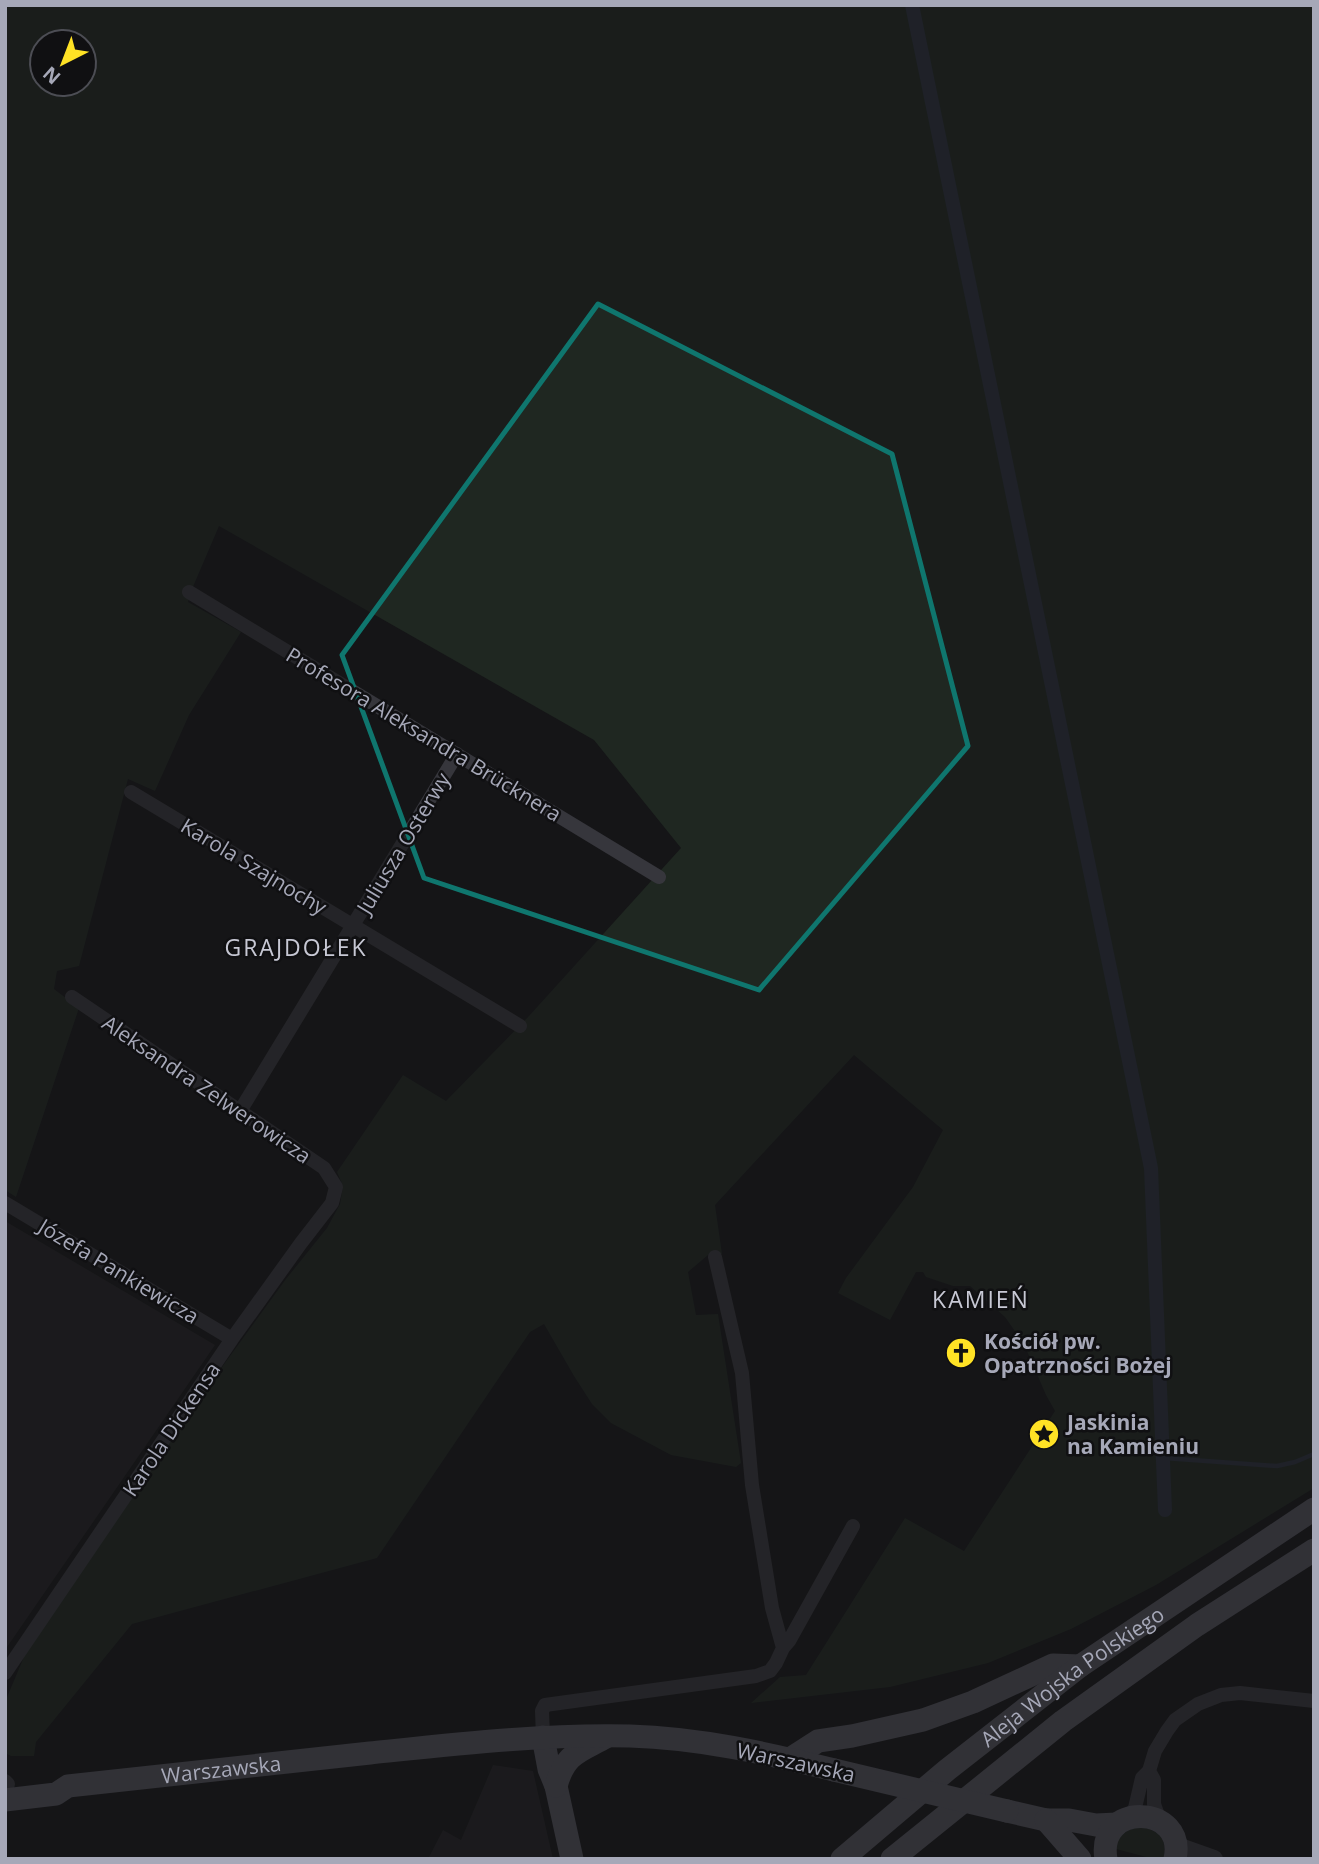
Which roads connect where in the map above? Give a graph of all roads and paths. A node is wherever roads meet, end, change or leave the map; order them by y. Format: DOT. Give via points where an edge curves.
graph roads {
  1 [pos="189,592"];
  2 [pos="457,754"];
  3 [pos="131,792"];
  4 [pos="659,877"];
  5 [pos="353,925"];
  6 [pos="72,997"];
  7 [pos="520,1026"];
  8 [pos="240,1111"];
  9 [pos="335,1187"];
  10 [pos="5,1203"];
  11 [pos="715,1257"];
  12 [pos="232,1339"];
  13 [pos="1314,1509"];
  14 [pos="853,1526"];
  15 [pos="1314,1550"];
  16 [pos="783,1648"];
  17 [pos="1080,1665"];
  18 [pos="5,1673"];
  19 [pos="1314,1701"];
  20 [pos="607,1736"];
  21 [pos="543,1737"];
  22 [pos="790,1759"];
  23 [pos="1149,1771"];
  24 [pos="556,1786"];
  25 [pos="6,1787"];
  26 [pos="1122,1821"];
  27 [pos="1160,1821"];
  28 [pos="1052,1826"];
  29 [pos="921,1835"];
  30 [pos="1175,1851"];
  31 [pos="1106,1857"];
  32 [pos="572,1859"];
  33 [pos="842,1859"];
  34 [pos="892,1859"];
  35 [pos="911,1859"];
  36 [pos="1080,1859"];
  37 [pos="1214,1859"];
  1 -- 2 [label="street, Profesora Aleksandra Brücknera"];
  2 -- 4 [label="street, Profesora Aleksandra Brücknera"];
  2 -- 5 [label="street, Juliusza Osterwy"];
  3 -- 5 [label="street, Karola Szajnochy"];
  5 -- 7 [label="street, Karola Szajnochy"];
  5 -- 8 [label="street, Juliusza Osterwy"];
  6 -- 8 [label="street, Aleksandra Zelwerowicza"];
  8 -- 9 [label="street, Aleksandra Zelwerowicza" via="324,1168"];
  9 -- 12 [label="street, Karola Dickensa" via="332,1203"];
  10 -- 12 [label="street, Józefa Pankiewicza"];
  11 -- 16 [label="street" via="742,1373 752,1485"];
  12 -- 18 [label="street, Karola Dickensa"];
  13 -- 17 [label="main road, Aleja Wojska Polskiego"];
  14 -- 16 [label="street"];
  15 -- 29 [label="main road, Aleja Wojska Polskiego" via="1197,1625 1063,1721"];
  16 -- 21 [label="street" via="770,1671 756,1676 545,1705"];
  17 -- 22 [label="main road" via="1054,1665 923,1720 818,1741"];
  17 -- 33 [label="main road, Aleja Wojska Polskiego"];
  19 -- 23 [label="street" via="1240,1693 1198,1704 1175,1720 1155,1751"];
  20 -- 21 [label="main road, Warszawska"];
  20 -- 22 [label="main road, Warszawska" via="695,1741"];
  20 -- 24 [label="main road" via="570,1758 560,1770"];
  21 -- 24 [label="main road"];
  21 -- 25 [label="main road, Warszawska" via="68,1786 56,1794"];
  22 -- 28 [label="main road, Warszawska, bridge"];
  23 -- 26 [label="street" via="1142,1778 1135,1808"];
  23 -- 27 [label="street"];
  24 -- 32 [label="main road"];
  26 -- 27 [label="main road, Warszawska" via="1138,1815"];
  26 -- 28 [label="main road, Warszawska" via="1096,1825 1069,1820"];
  26 -- 31 [label="main road" via="1110,1833"];
  27 -- 30 [label="main road" via="1167,1826"];
  28 -- 31 [label="main road, Warszawska" via="1099,1848"];
  28 -- 36 [label="main road"];
  29 -- 34 [label="main road, Aleja Wojska Polskiego"];
  29 -- 35 [label="main road"];
  30 -- 37 [label="street" via="1184,1848"];
}
